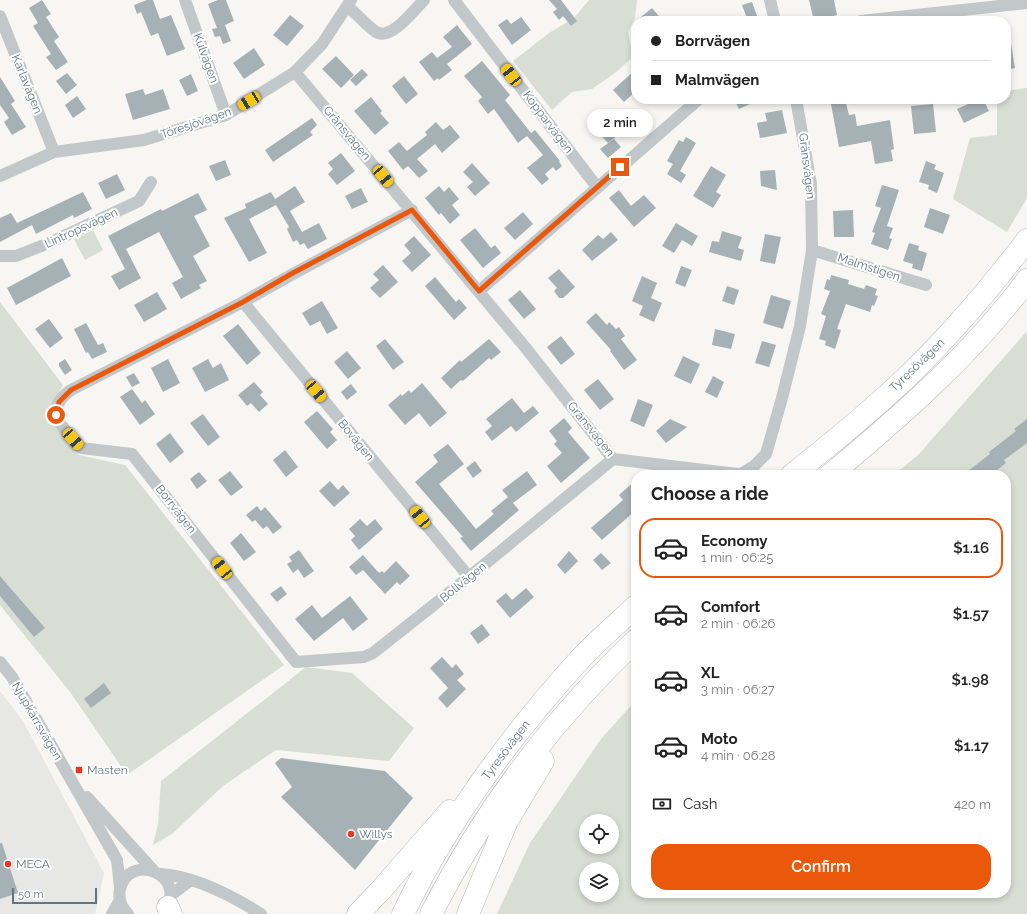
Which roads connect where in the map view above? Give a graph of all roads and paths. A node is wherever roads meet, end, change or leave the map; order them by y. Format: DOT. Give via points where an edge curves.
graph roads {
  1 [pos="185,0"];
  2 [pos="424,0"];
  3 [pos="454,0"];
  4 [pos="770,0"];
  5 [pos="350,3"];
  6 [pos="1027,3"];
  7 [pos="0,16"];
  8 [pos="774,16"];
  9 [pos="907,16"];
  10 [pos="295,72"];
  11 [pos="693,104"];
  12 [pos="797,104"];
  13 [pos="226,115"];
  14 [pos="54,152"];
  15 [pos="0,176"];
  16 [pos="151,182"];
  17 [pos="597,187"];
  18 [pos="412,210"];
  19 [pos="1027,240"];
  20 [pos="812,250"];
  21 [pos="0,256"];
  22 [pos="1027,280"];
  23 [pos="926,285"];
  24 [pos="479,291"];
  25 [pos="243,302"];
  26 [pos="613,459"];
  27 [pos="704,470"];
  28 [pos="748,470"];
  29 [pos="798,470"];
  30 [pos="836,470"];
  31 [pos="469,577"];
  32 [pos="631,611"];
  33 [pos="631,645"];
  34 [pos="0,662"];
  35 [pos="296,662"];
  36 [pos="599,676"];
  37 [pos="492,767"];
  38 [pos="73,781"];
  39 [pos="156,872"];
  40 [pos="191,880"];
  41 [pos="120,887"];
  42 [pos="120,900"];
  43 [pos="168,908"];
  44 [pos="112,914"];
  45 [pos="128,914"];
  46 [pos="261,914"];
  47 [pos="358,914"];
  48 [pos="403,914"];
  49 [pos="431,914"];
  50 [pos="468,914"];
  1 -- 13 [label="street, Kulvägen"];
  2 -- 5 [label="street" via="393,31 386,34 376,32"];
  3 -- 17 [label="street, Kopparvägen"];
  4 -- 8 [label="street"];
  5 -- 10 [label="street, Töresjövägen" via="322,44"];
  6 -- 9 [label="street"];
  7 -- 14 [label="street, Karlavägen"];
  10 -- 13 [label="street, Töresjövägen"];
  10 -- 18 [label="street, Gränsvägen"];
  11 -- 17 [label="street"];
  12 -- 20 [label="street, Gränsvägen" via="811,184"];
  13 -- 14 [label="street, Töresjövägen" via="144,140"];
  14 -- 15 [label="street, Töresjövägen"];
  16 -- 21 [label="street, Lintropsvägen" via="139,201 50,243 16,256"];
  17 -- 24 [label="street"];
  18 -- 24 [label="street, Gränsvägen"];
  18 -- 25 [label="street"];
  19 -- 29 [label="highway, Tyresövägen" via="956,327 911,373"];
  20 -- 23 [label="street, Malmstigen"];
  20 -- 28 [label="street, Gränsvägen" via="800,326 766,454"];
  22 -- 30 [label="highway, Tyresövägen" via="971,347 884,430"];
  24 -- 26 [label="street, Gränsvägen"];
  25 -- 31 [label="street, Bovägen"];
  25 -- 35 [label="street, Borrvägen" via="71,390 59,402 56,415 57,421 81,448 132,454"];
  26 -- 27 [label="street, Gränsvägen"];
  26 -- 31 [label="street, Bollvägen"];
  31 -- 35 [label="street, Bollvägen" via="373,653 364,657"];
  32 -- 37 [label="highway, Tyresövägen" via="582,657"];
  33 -- 36 [label="highway, Tyresövägen"];
  34 -- 38 [label="street, Njupkärrsvägen" via="12,677"];
  36 -- 49 [label="highway, Tyresövägen" via="544,739 505,791 449,877"];
  36 -- 50 [label="highway" via="543,760 507,821"];
  37 -- 47 [label="highway"];
  37 -- 48 [label="highway, Tyresövägen" via="460,813"];
  38 -- 39 [label="street, Njupkärrsvägen"];
  38 -- 41 [label="street, Njupkärrsvägen" via="117,860"];
  39 -- 40 [label="street"];
  39 -- 41 [label="street" via="146,869 134,872"];
  39 -- 43 [label="street, Njupkärrsvägen" via="168,884"];
  40 -- 43 [label="street"];
  40 -- 46 [label="street" via="235,898"];
  41 -- 42 [label="street, Njupkärrsvägen"];
  42 -- 44 [label="street"];
  42 -- 45 [label="street"];
}
